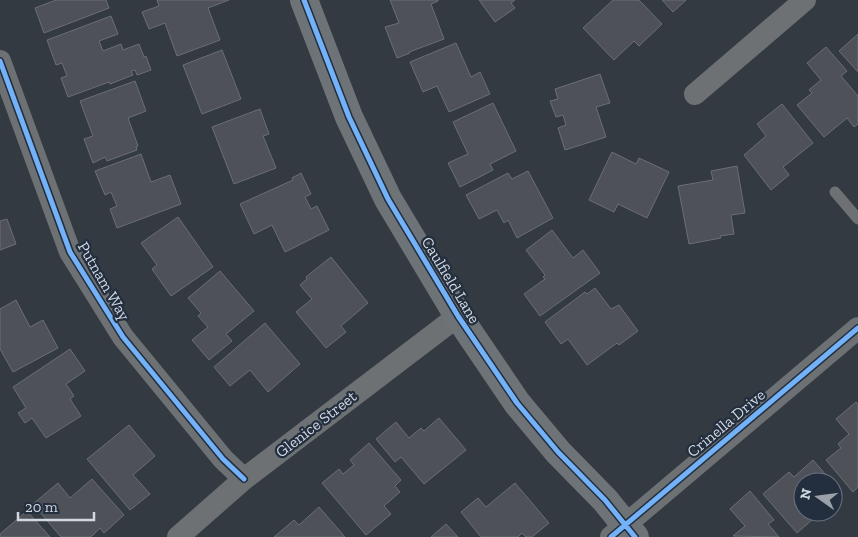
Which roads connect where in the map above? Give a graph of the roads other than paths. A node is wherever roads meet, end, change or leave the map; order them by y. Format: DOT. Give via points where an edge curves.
graph roads {
  1 [pos="304,0"];
  2 [pos="805,0"];
  3 [pos="0,61"];
  4 [pos="695,94"];
  5 [pos="835,192"];
  6 [pos="858,219"];
  7 [pos="458,316"];
  8 [pos="858,328"];
  9 [pos="244,479"];
  10 [pos="623,533"];
  11 [pos="178,537"];
  1 -- 7 [label="main road, Caulfield Lane" via="349,117 388,199"];
  2 -- 4 [label="street"];
  3 -- 9 [label="street, Putnam Way" via="70,252 123,337 223,459"];
  5 -- 6 [label="lane"];
  7 -- 9 [label="street, Glenice Street"];
  7 -- 10 [label="main road, Caulfield Lane" via="517,403 558,452 606,500"];
  8 -- 10 [label="street, Crinella Drive"];
  9 -- 11 [label="street, Glenice Street"];
}
